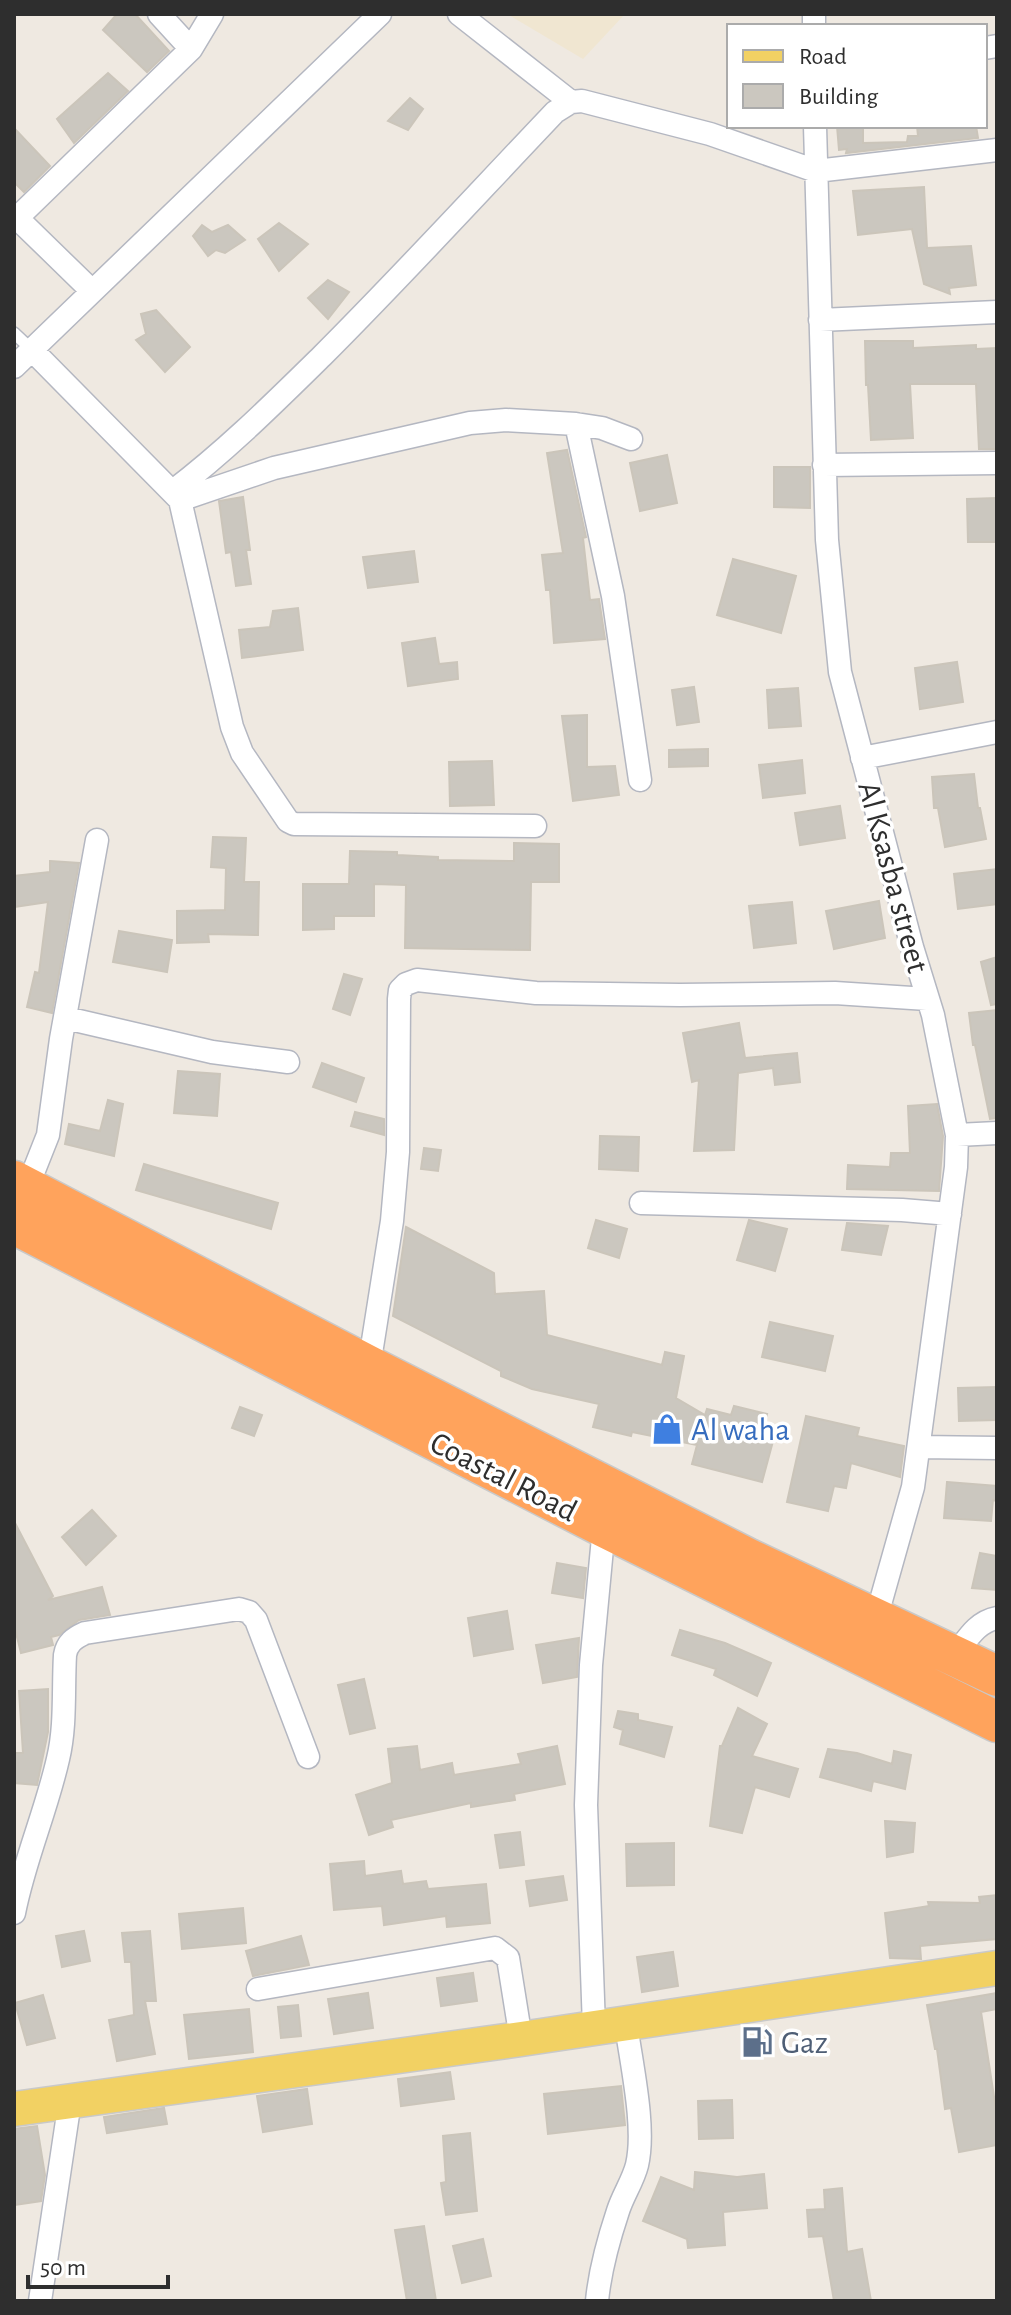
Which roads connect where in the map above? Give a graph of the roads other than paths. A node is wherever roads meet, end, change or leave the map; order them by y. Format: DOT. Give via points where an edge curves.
graph roads {
  1 [pos="159,14"];
  2 [pos="212,14"];
  3 [pos="380,14"];
  4 [pos="459,14"];
  5 [pos="191,49"];
  6 [pos="571,102"];
  7 [pos="815,128"];
  8 [pos="997,150"];
  9 [pos="816,171"];
  10 [pos="16,216"];
  11 [pos="92,291"];
  12 [pos="997,312"];
  13 [pos="820,320"];
  14 [pos="14,333"];
  15 [pos="32,350"];
  16 [pos="14,367"];
  17 [pos="576,424"];
  18 [pos="631,439"];
  19 [pos="997,463"];
  20 [pos="824,465"];
  21 [pos="177,496"];
  22 [pos="997,732"];
  23 [pos="862,758"];
  24 [pos="640,780"];
  25 [pos="535,826"];
  26 [pos="97,840"];
  27 [pos="927,999"];
  28 [pos="66,1018"];
  29 [pos="288,1062"];
  30 [pos="997,1133"];
  31 [pos="957,1135"];
  32 [pos="18,1198"];
  33 [pos="641,1203"];
  34 [pos="950,1214"];
  35 [pos="369,1366"];
  36 [pos="919,1447"];
  37 [pos="997,1448"];
  38 [pos="604,1527"];
  39 [pos="997,1618"];
  40 [pos="870,1637"];
  41 [pos="955,1655"];
  42 [pos="997,1676"];
  43 [pos="997,1722"];
  44 [pos="308,1757"];
  45 [pos="14,1913"];
  46 [pos="997,1968"];
  47 [pos="258,1989"];
  48 [pos="610,2026"];
  49 [pos="521,2039"];
  50 [pos="70,2101"];
  51 [pos="14,2109"];
  52 [pos="40,2301"];
  53 [pos="597,2301"];
  1 -- 5 [label="street"];
  2 -- 5 [label="street"];
  3 -- 11 [label="street"];
  4 -- 6 [label="street"];
  5 -- 10 [label="street"];
  6 -- 9 [label="street" via="710,134"];
  6 -- 21 [label="street" via="555,112 357,321"];
  7 -- 9 [label="street, Al Ksasba street"];
  8 -- 9 [label="street"];
  9 -- 13 [label="street, Al Ksasba street"];
  10 -- 11 [label="street"];
  11 -- 15 [label="street"];
  12 -- 13 [label="street"];
  13 -- 20 [label="street, Al Ksasba street"];
  14 -- 15 [label="lane"];
  15 -- 16 [label="street"];
  15 -- 21 [label="street"];
  17 -- 18 [label="street"];
  17 -- 21 [label="street" via="470,423"];
  17 -- 24 [label="street" via="613,596"];
  19 -- 20 [label="street"];
  20 -- 23 [label="street, Al Ksasba street" via="840,672"];
  21 -- 25 [label="street" via="232,727 242,753 288,821 301,826"];
  22 -- 23 [label="street"];
  23 -- 27 [label="street, Al Ksasba street"];
  26 -- 28 [label="street"];
  27 -- 31 [label="street, Al Ksasba street"];
  27 -- 35 [label="street" via="835,993 536,993 417,980 406,984 399,999 392,1221"];
  28 -- 29 [label="street" via="212,1052"];
  28 -- 32 [label="street" via="48,1135"];
  30 -- 31 [label="street"];
  31 -- 34 [label="street, Al Ksasba street"];
  32 -- 35 [label="highway, Coastal Road"];
  32 -- 38 [label="highway, Coastal Road"];
  33 -- 34 [label="street"];
  34 -- 36 [label="street, Al Ksasba street"];
  35 -- 40 [label="highway, Coastal Road" via="734,1551"];
  36 -- 37 [label="street"];
  36 -- 40 [label="street, Al Ksasba street" via="913,1487"];
  38 -- 40 [label="highway, Coastal Road"];
  38 -- 48 [label="street" via="591,1665 586,1805"];
  39 -- 41 [label="street" via="976,1627"];
  40 -- 41 [label="highway, Coastal Road"];
  40 -- 43 [label="highway, Coastal Road"];
  41 -- 42 [label="highway, Coastal Road"];
  44 -- 45 [label="street" via="249,1612 239,1609 76,1637 65,1655 59,1756"];
  46 -- 48 [label="main road"];
  47 -- 49 [label="street" via="495,1948 508,1958"];
  48 -- 49 [label="main road"];
  48 -- 53 [label="street" via="637,2105 639,2150 600,2270"];
  49 -- 50 [label="main road"];
  50 -- 51 [label="main road"];
  50 -- 52 [label="street"];
}
